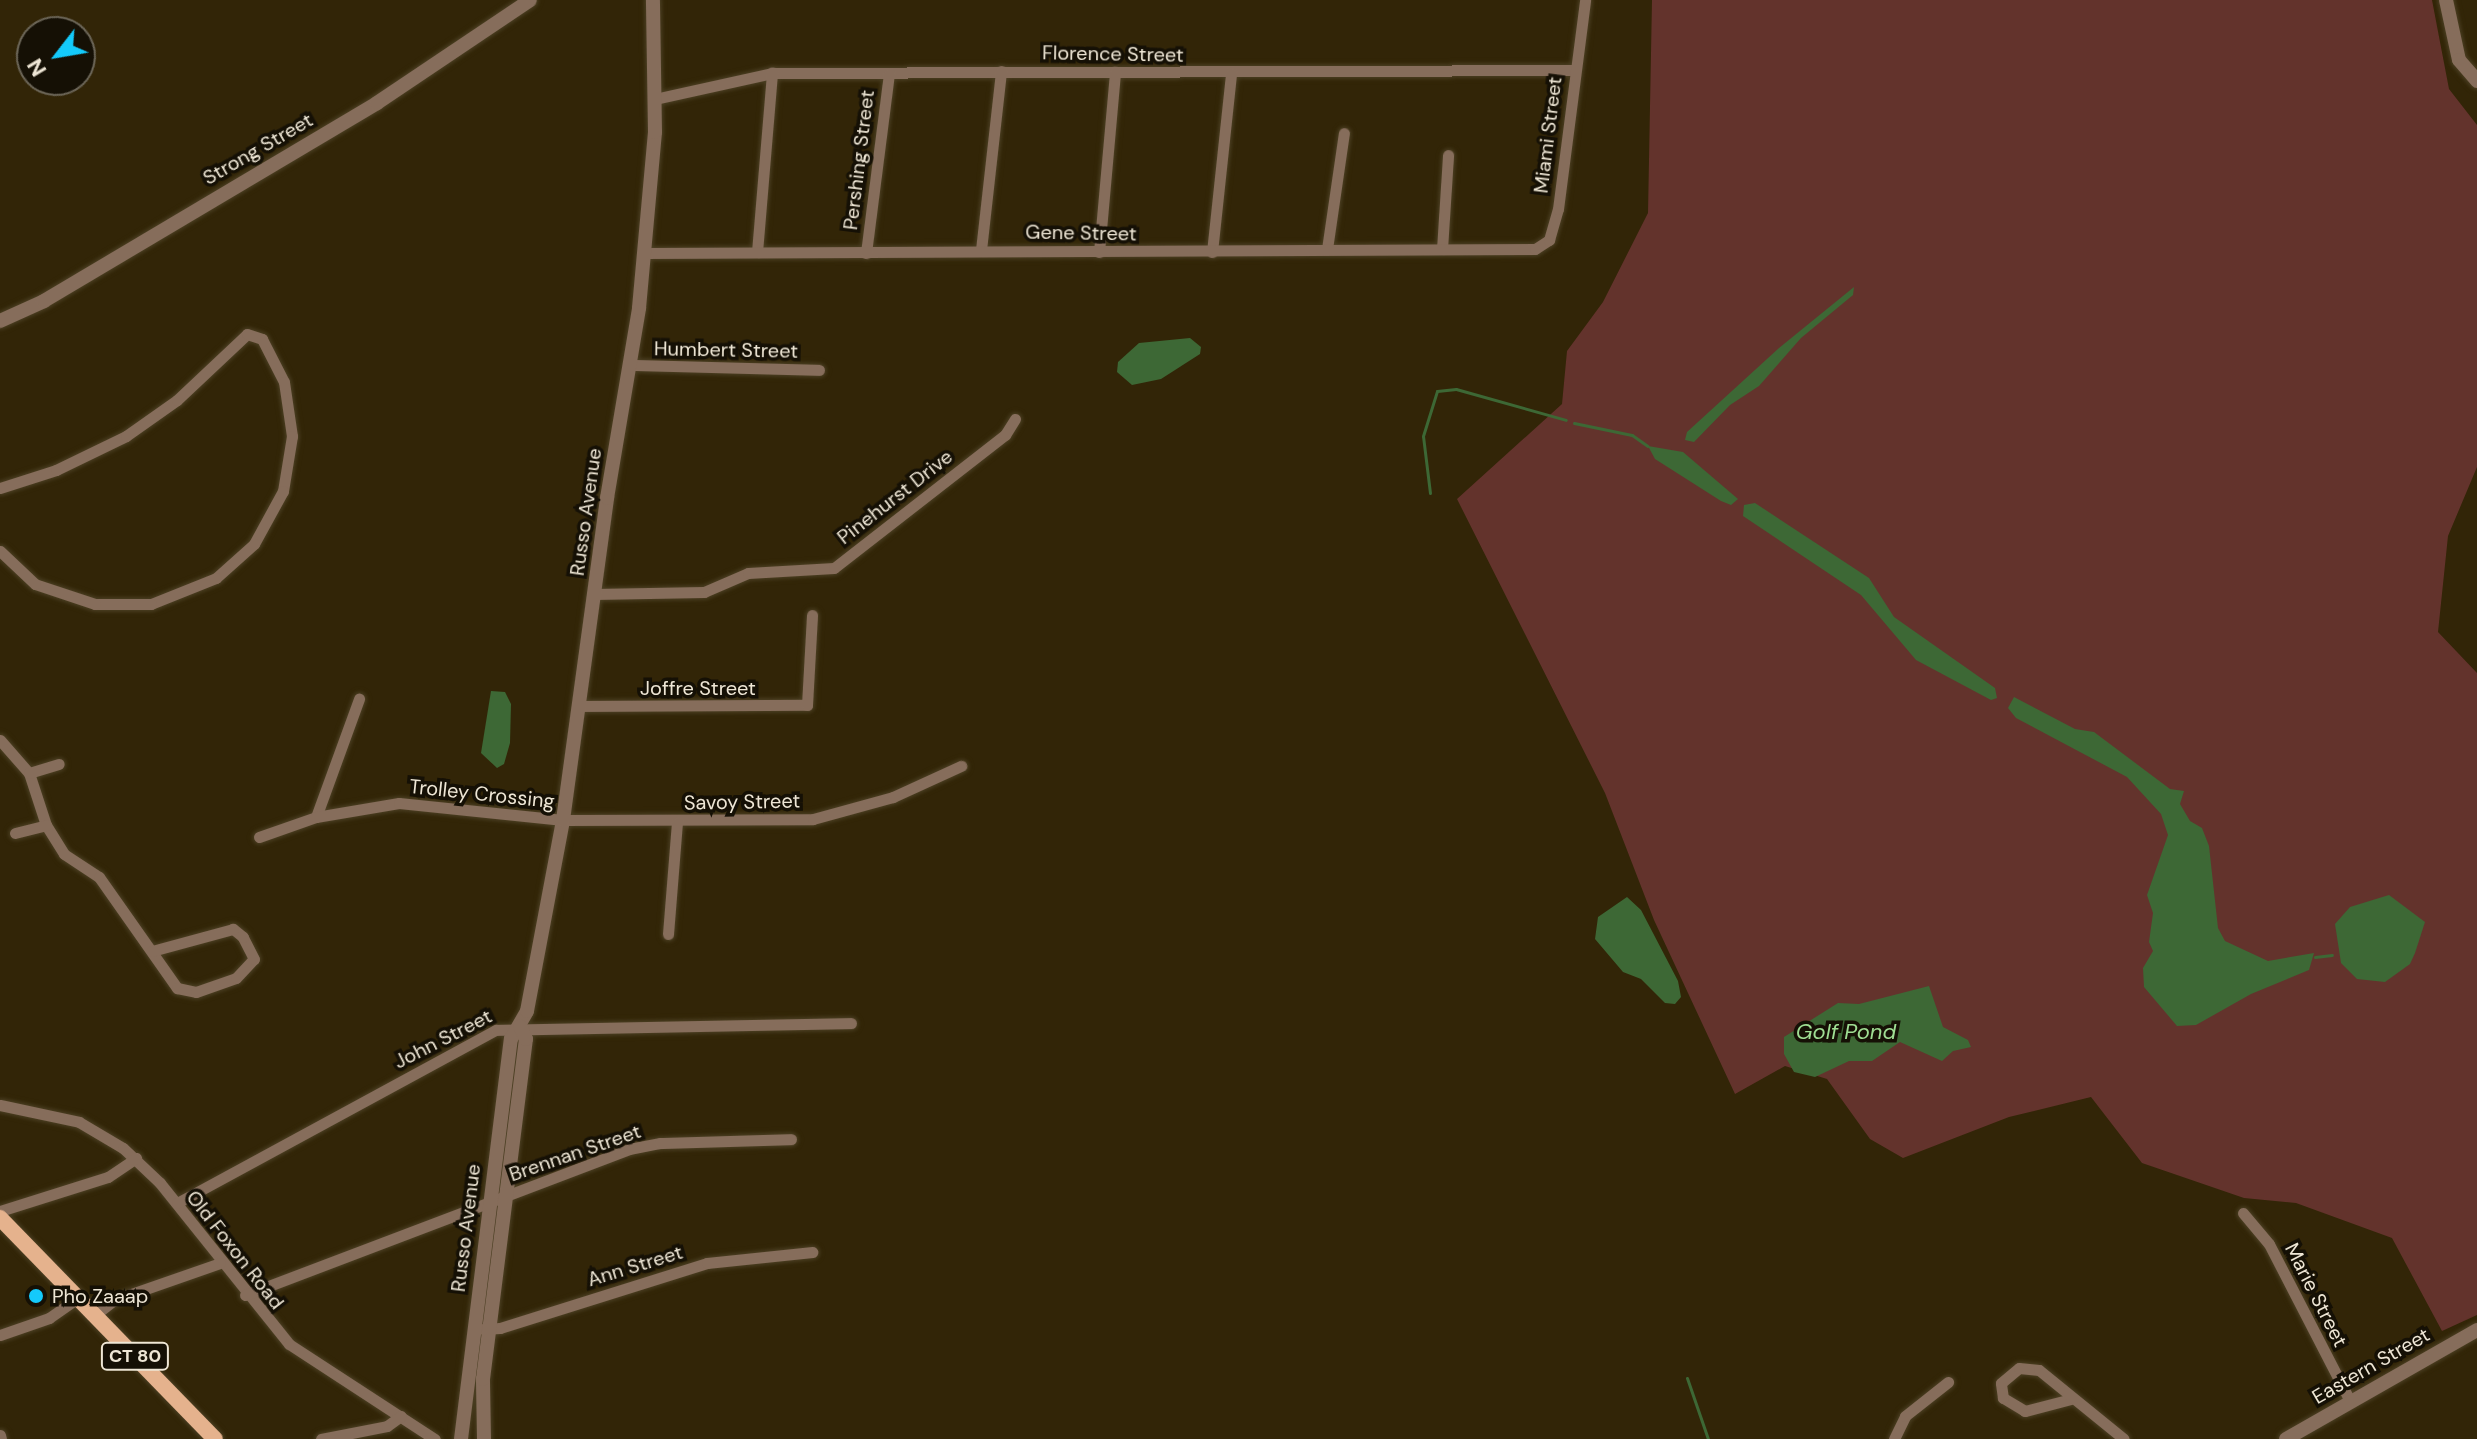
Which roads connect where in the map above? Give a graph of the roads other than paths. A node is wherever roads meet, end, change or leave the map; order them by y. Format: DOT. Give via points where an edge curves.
graph roads {
  1 [pos="530,0"];
  2 [pos="653,0"];
  3 [pos="1585,0"];
  4 [pos="2446,0"];
  5 [pos="1574,70"];
  6 [pos="1001,71"];
  7 [pos="1115,72"];
  8 [pos="772,73"];
  9 [pos="889,73"];
  10 [pos="1231,73"];
  11 [pos="2477,81"];
  12 [pos="655,99"];
  13 [pos="1344,133"];
  14 [pos="1448,155"];
  15 [pos="1327,249"];
  16 [pos="1442,249"];
  17 [pos="981,250"];
  18 [pos="1517,251"];
  19 [pos="757,252"];
  20 [pos="1099,252"];
  21 [pos="1212,252"];
  22 [pos="645,253"];
  23 [pos="866,253"];
  24 [pos="0,321"];
  25 [pos="631,365"];
  26 [pos="819,370"];
  27 [pos="1015,419"];
  28 [pos="0,488"];
  29 [pos="0,551"];
  30 [pos="594,594"];
  31 [pos="812,615"];
  32 [pos="359,699"];
  33 [pos="579,706"];
  34 [pos="0,740"];
  35 [pos="59,764"];
  36 [pos="961,766"];
  37 [pos="29,773"];
  38 [pos="316,817"];
  39 [pos="563,820"];
  40 [pos="677,822"];
  41 [pos="46,825"];
  42 [pos="15,833"];
  43 [pos="259,837"];
  44 [pos="668,934"];
  45 [pos="152,951"];
  46 [pos="851,1023"];
  47 [pos="520,1026"];
  48 [pos="0,1105"];
  49 [pos="791,1139"];
  50 [pos="136,1158"];
  51 [pos="506,1196"];
  52 [pos="177,1203"];
  53 [pos="490,1203"];
  54 [pos="0,1211"];
  55 [pos="2243,1213"];
  56 [pos="0,1218"];
  57 [pos="812,1252"];
  58 [pos="220,1263"];
  59 [pos="245,1295"];
  60 [pos="78,1298"];
  61 [pos="95,1315"];
  62 [pos="473,1328"];
  63 [pos="489,1329"];
  64 [pos="2477,1330"];
  65 [pos="0,1335"];
  66 [pos="1948,1382"];
  67 [pos="2071,1399"];
  68 [pos="2349,1399"];
  69 [pos="401,1416"];
  70 [pos="215,1439"];
  71 [pos="321,1439"];
  72 [pos="435,1439"];
  73 [pos="461,1439"];
  74 [pos="484,1439"];
  75 [pos="1894,1439"];
  76 [pos="2124,1439"];
  77 [pos="2286,1439"];
  1 -- 24 [label="street, Strong Street" via="377,103 44,301"];
  2 -- 12 [label="street, Russo Avenue"];
  3 -- 5 [label="street, Miami Street"];
  4 -- 11 [label="street" via="2459,60"];
  5 -- 10 [label="street, Florence Street"];
  5 -- 18 [label="street, Miami Street" via="1553,230 1541,247"];
  6 -- 7 [label="street, Florence Street"];
  6 -- 9 [label="street, Florence Street"];
  6 -- 17 [label="street"];
  7 -- 10 [label="street, Florence Street"];
  7 -- 20 [label="street"];
  8 -- 9 [label="street, Florence Street"];
  8 -- 12 [label="street, Florence Street"];
  8 -- 19 [label="street"];
  9 -- 23 [label="street, Pershing Street"];
  10 -- 21 [label="street"];
  12 -- 22 [label="street, Russo Avenue"];
  13 -- 15 [label="street"];
  14 -- 16 [label="street"];
  15 -- 16 [label="street, Gene Street"];
  15 -- 21 [label="street, Gene Street"];
  16 -- 18 [label="street, Gene Street"];
  17 -- 20 [label="street, Gene Street"];
  17 -- 23 [label="street, Gene Street"];
  19 -- 22 [label="street, Gene Street"];
  19 -- 23 [label="street, Gene Street"];
  20 -- 21 [label="street, Gene Street"];
  22 -- 25 [label="street, Russo Avenue"];
  25 -- 26 [label="street, Humbert Street"];
  25 -- 30 [label="street, Russo Avenue"];
  27 -- 30 [label="street, Pinehurst Drive" via="1005,435 834,568 748,573 704,592"];
  28 -- 29 [label="street" via="68,465 126,436 177,400 247,334 262,339 284,382 292,436 280,500 254,544 216,578 151,604 95,604 35,584"];
  30 -- 33 [label="street, Russo Avenue"];
  31 -- 33 [label="street, Joffre Street" via="807,705"];
  32 -- 38 [label="street"];
  33 -- 39 [label="street, Russo Avenue"];
  34 -- 37 [label="street"];
  35 -- 37 [label="street"];
  36 -- 40 [label="street, Savoy Street" via="893,797 813,819"];
  37 -- 41 [label="street"];
  38 -- 39 [label="street, Trolley Crossing" via="399,803"];
  38 -- 43 [label="street, Trolley Crossing"];
  39 -- 40 [label="street, Savoy Street"];
  39 -- 47 [label="street, Russo Avenue"];
  40 -- 44 [label="street"];
  41 -- 42 [label="street"];
  41 -- 45 [label="street" via="64,854 99,877"];
  45 -- 45 [label="street" via="233,929 254,959 236,978 187,992 172,981"];
  46 -- 47 [label="street, John Street"];
  47 -- 51 [label="street, Russo Avenue" via="526,1039"];
  47 -- 52 [label="street, John Street" via="487,1034"];
  47 -- 53 [label="street, Russo Avenue" via="511,1039"];
  48 -- 50 [label="street, Old Foxon Road" via="79,1122"];
  49 -- 51 [label="street, Brennan Street" via="660,1143"];
  50 -- 52 [label="street, Old Foxon Road"];
  50 -- 54 [label="street" via="108,1177"];
  51 -- 53 [label="street, Brennan Street"];
  51 -- 63 [label="street, Russo Avenue"];
  52 -- 58 [label="street, Old Foxon Road"];
  53 -- 59 [label="street, Brennan Street"];
  53 -- 62 [label="street, Russo Avenue"];
  55 -- 68 [label="street, Marie Street" via="2269,1244"];
  56 -- 60 [label="main road, CT 80"];
  57 -- 63 [label="street, Ann Street" via="707,1263"];
  58 -- 59 [label="street, Old Foxon Road"];
  58 -- 61 [label="street" via="114,1300"];
  59 -- 69 [label="street, Old Foxon Road" via="308,1360"];
  60 -- 61 [label="main road, CT 80"];
  60 -- 65 [label="street" via="49,1318"];
  61 -- 70 [label="main road, CT 80"];
  62 -- 63 [label="street, Ann Street"];
  62 -- 73 [label="street, Russo Avenue"];
  63 -- 74 [label="street, Russo Avenue" via="482,1393"];
  64 -- 68 [label="street, Eastern Street"];
  66 -- 75 [label="street" via="1905,1416"];
  67 -- 67 [label="street" via="2032,1368 2013,1371 2001,1383 2003,1398 2025,1411"];
  67 -- 76 [label="street"];
  68 -- 77 [label="street, Eastern Street"];
  69 -- 71 [label="street" via="387,1426"];
  69 -- 72 [label="street, Old Foxon Road"];
}
